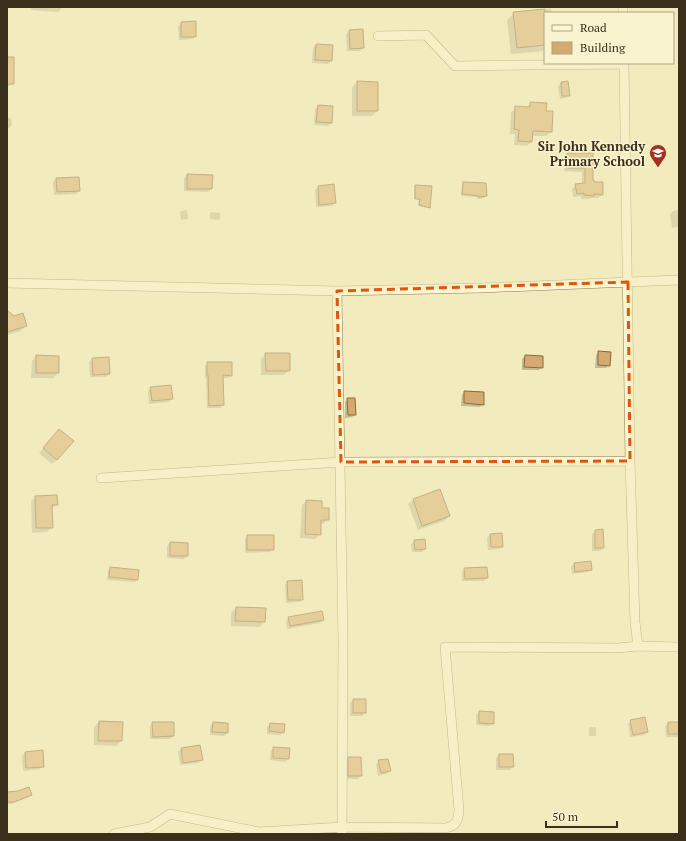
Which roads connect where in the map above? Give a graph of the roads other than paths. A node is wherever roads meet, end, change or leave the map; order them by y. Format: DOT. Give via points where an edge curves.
graph roads {
  1 [pos="378,36"];
  2 [pos="624,64"];
  3 [pos="679,280"];
  4 [pos="628,282"];
  5 [pos="7,283"];
  6 [pos="337,291"];
  7 [pos="630,461"];
  8 [pos="341,462"];
  9 [pos="101,478"];
  10 [pos="638,646"];
  11 [pos="679,647"];
  12 [pos="342,831"];
  13 [pos="114,834"];
  1 -- 2 [label="street" via="426,34 455,66"];
  2 -- 4 [label="street"];
  3 -- 4 [label="street"];
  4 -- 6 [label="street"];
  4 -- 7 [label="street"];
  5 -- 6 [label="street"];
  6 -- 8 [label="street"];
  7 -- 8 [label="street"];
  7 -- 10 [label="street"];
  8 -- 9 [label="street"];
  8 -- 12 [label="street"];
  10 -- 11 [label="street"];
  10 -- 12 [label="street" via="445,647 458,820 453,826 446,828"];
  12 -- 13 [label="street" via="259,832 170,814 150,827"];
}
